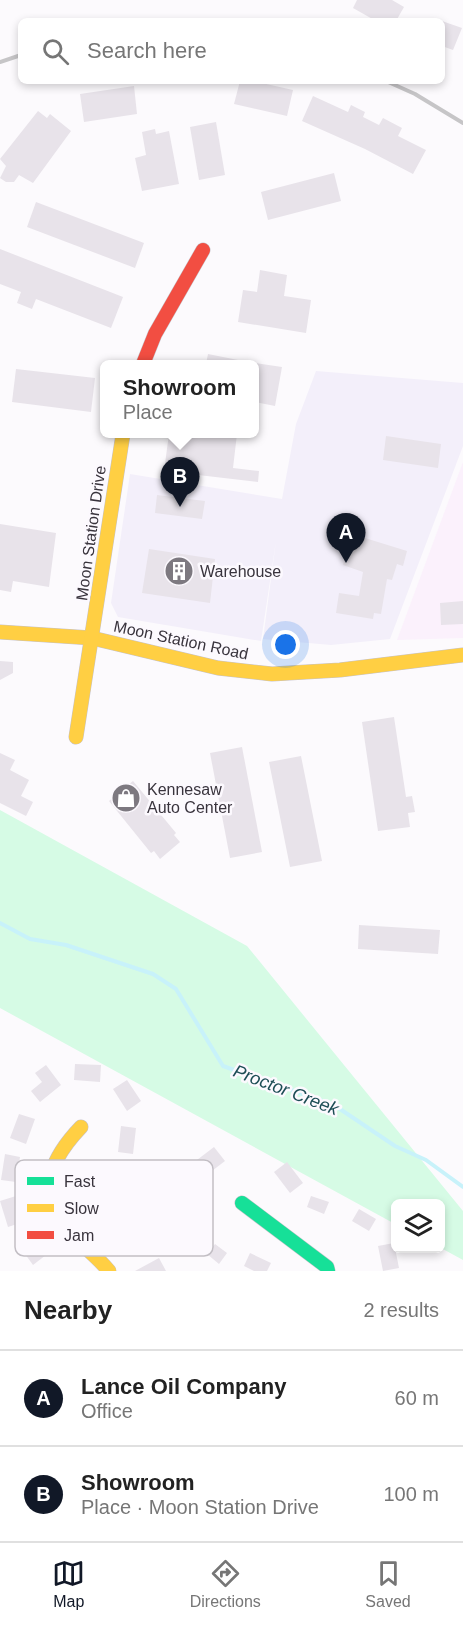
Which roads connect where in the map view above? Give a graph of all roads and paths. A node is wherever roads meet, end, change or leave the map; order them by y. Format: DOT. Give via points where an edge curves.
graph roads {
  1 [pos="204,250"];
  2 [pos="145,360"];
  3 [pos="122,438"];
  4 [pos="0,632"];
  5 [pos="92,638"];
  6 [pos="463,655"];
  7 [pos="76,737"];
  8 [pos="81,1127"];
  9 [pos="55,1160"];
  10 [pos="242,1203"];
  11 [pos="97,1256"];
  12 [pos="109,1271"];
  13 [pos="328,1271"];
  1 -- 2 [label="street" via="166,314"];
  3 -- 5 [label="street, Moon Station Drive"];
  4 -- 5 [label="street, Moon Station Road"];
  5 -- 6 [label="street, Moon Station Road" via="218,668 272,674"];
  5 -- 7 [label="street, Moon Station Drive"];
  8 -- 9 [label="street" via="61,1147"];
  10 -- 13 [label="street"];
  11 -- 12 [label="street"];
}
